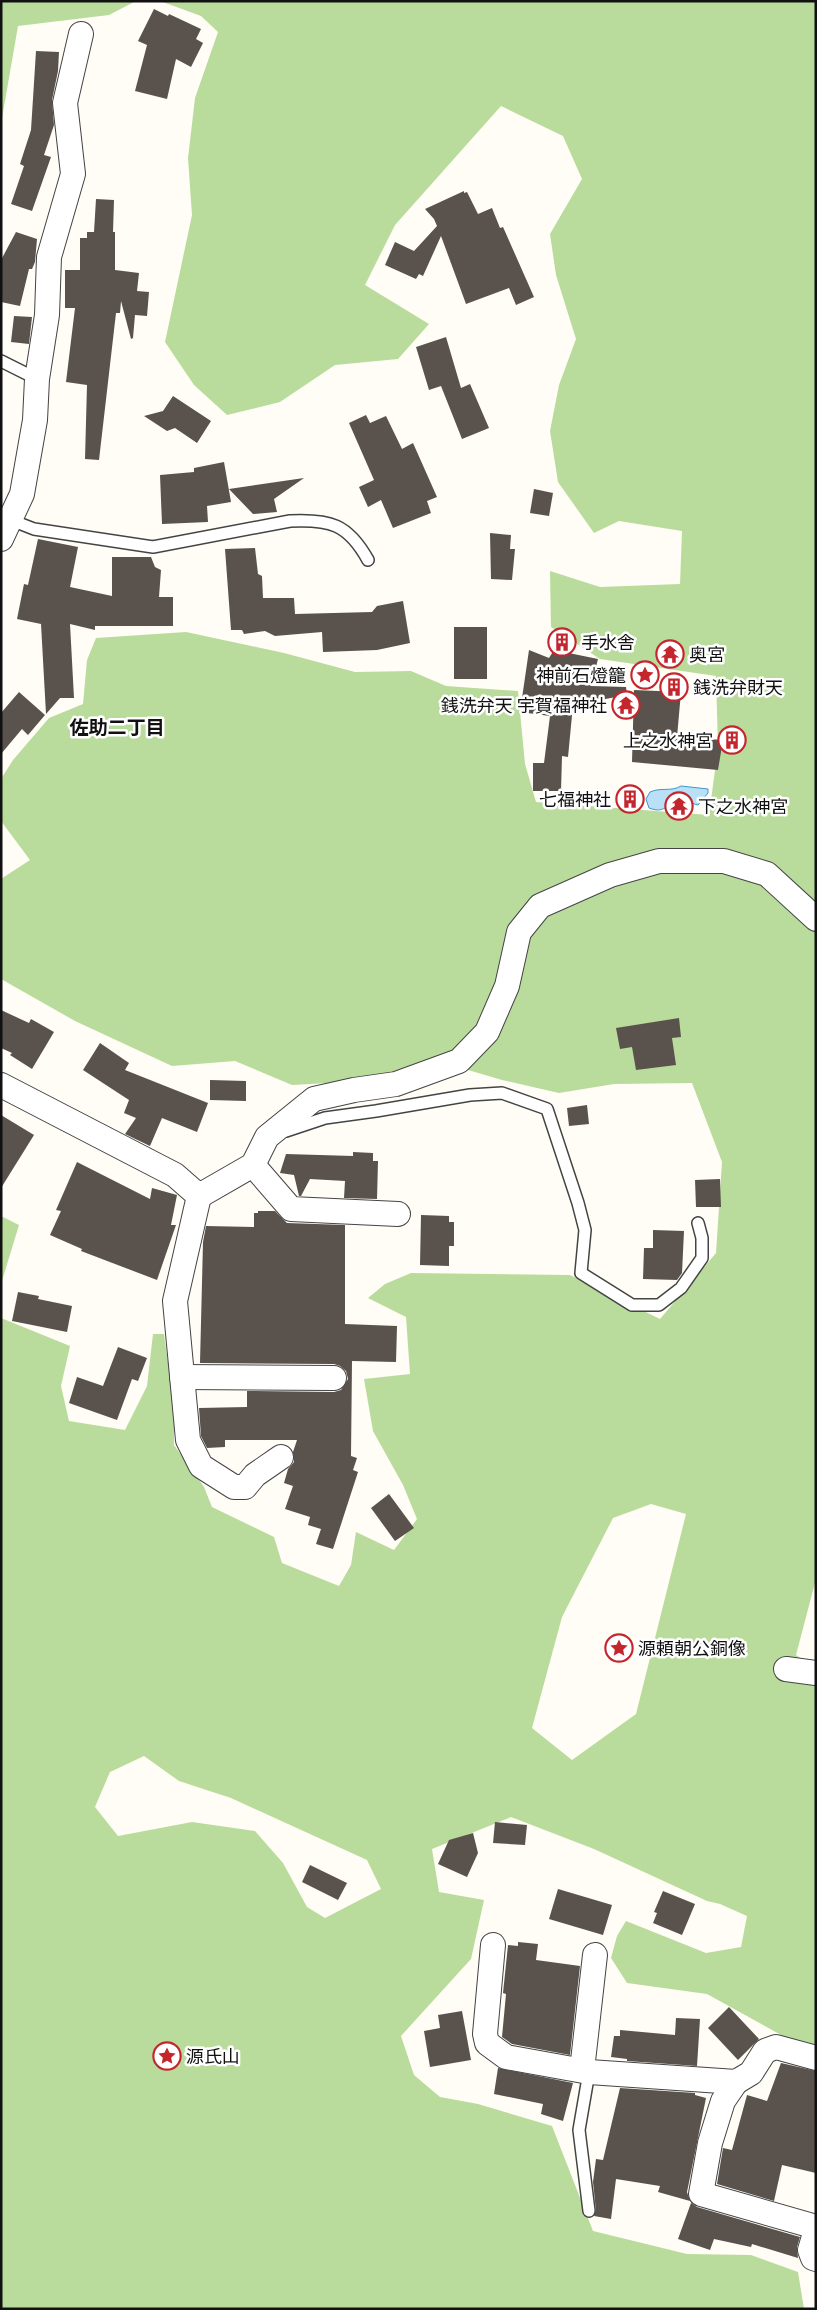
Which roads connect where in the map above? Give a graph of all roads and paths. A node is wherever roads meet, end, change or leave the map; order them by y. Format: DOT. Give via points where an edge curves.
graph roads {
  1 [pos="81,34"];
  2 [pos="1,361"];
  3 [pos="37,379"];
  4 [pos="6,530"];
  5 [pos="368,560"];
  6 [pos="816,919"];
  7 [pos="1,1084"];
  8 [pos="268,1137"];
  9 [pos="253,1165"];
  10 [pos="199,1196"];
  11 [pos="398,1214"];
  12 [pos="698,1223"];
  13 [pos="182,1378"];
  14 [pos="334,1378"];
  15 [pos="281,1457"];
  16 [pos="786,1669"];
  17 [pos="816,1673"];
  18 [pos="493,1945"];
  19 [pos="596,1955"];
  20 [pos="816,2058"];
  21 [pos="586,2072"];
  22 [pos="736,2082"];
  23 [pos="589,2211"];
  24 [pos="816,2228"];
  25 [pos="816,2259"];
  1 -- 3 [label="street" via="65,103 73,174 49,257 47,315"];
  2 -- 3 [label="lane"];
  3 -- 4 [label="street" via="35,420 22,494"];
  4 -- 5 [label="lane" via="34,529 152,547 310,520 344,528"];
  6 -- 8 [label="street" via="767,874 724,861 658,861 610,875 540,906 519,932 507,986 487,1032 459,1061 396,1084 314,1099"];
  7 -- 10 [label="street" via="175,1175"];
  8 -- 9 [label="street"];
  8 -- 12 [label="lane" via="325,1118 470,1094 502,1093 547,1109 585,1230 581,1273 632,1305 659,1305 681,1288 702,1258"];
  9 -- 10 [label="street"];
  9 -- 11 [label="street" via="291,1208"];
  10 -- 13 [label="street" via="175,1301"];
  13 -- 14 [label="street"];
  13 -- 15 [label="street" via="188,1440 201,1466 228,1484 245,1486"];
  16 -- 17 [label="street"];
  18 -- 21 [label="street" via="486,2044 506,2057"];
  19 -- 21 [label="street"];
  20 -- 22 [label="street" via="776,2047 765,2051 751,2073"];
  21 -- 22 [label="street"];
  21 -- 23 [label="lane" via="579,2130"];
  22 -- 24 [label="street" via="723,2102 710,2143 701,2194"];
  24 -- 25 [label="street" via="810,2250"];
}
